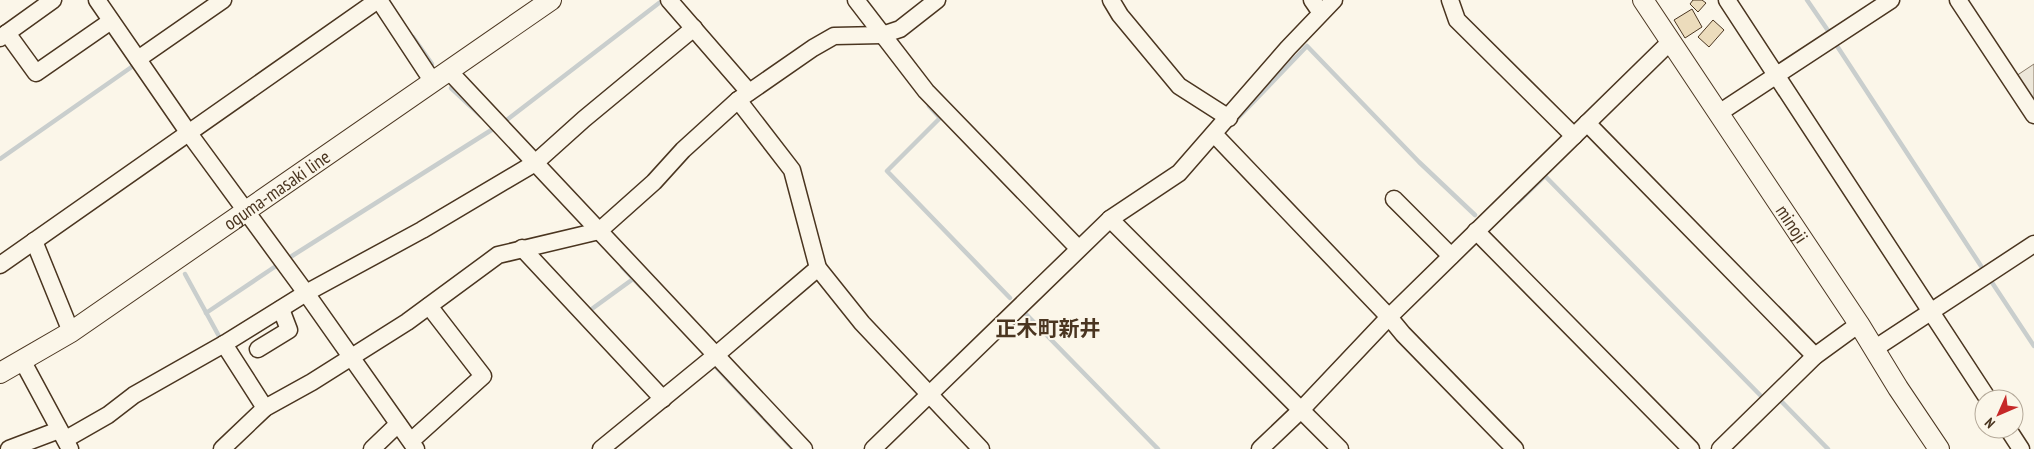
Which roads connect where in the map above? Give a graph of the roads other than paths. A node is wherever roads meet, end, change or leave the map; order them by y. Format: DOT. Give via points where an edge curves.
graph roads {
  1 [pos="53,0"];
  2 [pos="97,0"];
  3 [pos="223,0"];
  4 [pos="379,0"];
  5 [pos="551,0"];
  6 [pos="668,0"];
  7 [pos="856,0"];
  8 [pos="937,0"];
  9 [pos="1112,0"];
  10 [pos="1334,0"];
  11 [pos="1450,0"];
  12 [pos="1644,0"];
  13 [pos="1727,0"];
  14 [pos="1891,0"];
  15 [pos="1958,0"];
  16 [pos="1317,6"];
  17 [pos="112,22"];
  18 [pos="694,28"];
  19 [pos="882,35"];
  20 [pos="4,36"];
  21 [pos="1670,41"];
  22 [pos="138,59"];
  23 [pos="1776,75"];
  24 [pos="441,76"];
  25 [pos="743,96"];
  26 [pos="1719,113"];
  27 [pos="2034,115"];
  28 [pos="1228,118"];
  29 [pos="1587,123"];
  30 [pos="188,132"];
  31 [pos="1214,134"];
  32 [pos="1574,136"];
  33 [pos="535,163"];
  34 [pos="1394,199"];
  35 [pos="247,212"];
  36 [pos="1110,218"];
  37 [pos="599,231"];
  38 [pos="1476,231"];
  39 [pos="34,241"];
  40 [pos="2034,244"];
  41 [pos="522,248"];
  42 [pos="1078,248"];
  43 [pos="1451,256"];
  44 [pos="0,265"];
  45 [pos="818,268"];
  46 [pos="306,294"];
  47 [pos="429,306"];
  48 [pos="281,309"];
  49 [pos="1931,312"];
  50 [pos="1389,317"];
  51 [pos="1859,324"];
  52 [pos="71,332"];
  53 [pos="224,344"];
  54 [pos="258,349"];
  55 [pos="1874,349"];
  56 [pos="716,355"];
  57 [pos="1815,356"];
  58 [pos="351,358"];
  59 [pos="22,360"];
  60 [pos="0,373"];
  61 [pos="1981,389"];
  62 [pos="929,395"];
  63 [pos="663,399"];
  64 [pos="265,408"];
  65 [pos="1302,409"];
  66 [pos="398,424"];
  67 [pos="65,440"];
  68 [pos="414,445"];
  69 [pos="9,449"];
  70 [pos="222,449"];
  71 [pos="372,449"];
  72 [pos="601,449"];
  73 [pos="804,449"];
  74 [pos="873,449"];
  75 [pos="981,449"];
  76 [pos="1260,449"];
  77 [pos="1340,449"];
  78 [pos="1515,449"];
  79 [pos="1691,449"];
  80 [pos="1720,449"];
  81 [pos="1939,449"];
  1 -- 20 [label="street"];
  2 -- 17 [label="street"];
  3 -- 22 [label="street"];
  4 -- 24 [label="street"];
  4 -- 30 [label="street"];
  5 -- 24 [label="main road, oguma-masaki line"];
  6 -- 18 [label="street"];
  7 -- 19 [label="street"];
  8 -- 19 [label="street" via="900,29"];
  9 -- 28 [label="street" via="1120,15 1179,86"];
  10 -- 16 [label="street"];
  11 -- 32 [label="street" via="1457,20"];
  12 -- 21 [label="main road, minoji"];
  13 -- 23 [label="street"];
  14 -- 23 [label="street"];
  15 -- 27 [label="street"];
  16 -- 28 [label="street" via="1288,48"];
  17 -- 20 [label="street" via="36,73"];
  17 -- 22 [label="street"];
  18 -- 25 [label="street"];
  18 -- 33 [label="street" via="584,118"];
  19 -- 25 [label="street" via="834,36"];
  19 -- 42 [label="street" via="926,91"];
  21 -- 26 [label="main road, minoji"];
  21 -- 29 [label="street"];
  22 -- 30 [label="street"];
  23 -- 26 [label="street"];
  23 -- 49 [label="street"];
  24 -- 33 [label="street"];
  24 -- 35 [label="main road, oguma-masaki line"];
  25 -- 37 [label="street"];
  25 -- 45 [label="street" via="792,170"];
  26 -- 51 [label="main road, minoji"];
  28 -- 31 [label="street"];
  29 -- 32 [label="street"];
  29 -- 57 [label="street"];
  30 -- 35 [label="street"];
  30 -- 39 [label="street"];
  31 -- 36 [label="street" via="1179,173"];
  31 -- 50 [label="street"];
  32 -- 38 [label="street"];
  33 -- 37 [label="street"];
  33 -- 46 [label="street"];
  34 -- 43 [label="street"];
  35 -- 46 [label="street"];
  35 -- 52 [label="main road, oguma-masaki line"];
  36 -- 42 [label="street"];
  36 -- 65 [label="street"];
  37 -- 41 [label="street"];
  37 -- 56 [label="street"];
  38 -- 43 [label="street"];
  38 -- 79 [label="street"];
  39 -- 44 [label="street"];
  39 -- 52 [label="street"];
  40 -- 49 [label="street"];
  41 -- 47 [label="street" via="498,255"];
  41 -- 63 [label="street"];
  42 -- 62 [label="street"];
  43 -- 50 [label="street"];
  45 -- 56 [label="street"];
  45 -- 62 [label="street" via="862,323"];
  46 -- 48 [label="street"];
  46 -- 58 [label="street"];
  47 -- 58 [label="street"];
  47 -- 68 [label="street" via="483,376"];
  48 -- 53 [label="street"];
  48 -- 54 [label="street" via="289,330"];
  49 -- 55 [label="street"];
  49 -- 61 [label="street"];
  50 -- 65 [label="street"];
  50 -- 78 [label="street"];
  51 -- 55 [label="main road, minoji"];
  51 -- 57 [label="street"];
  52 -- 59 [label="main road, oguma-masaki line"];
  53 -- 64 [label="street"];
  53 -- 67 [label="street" via="134,395 108,415"];
  55 -- 81 [label="main road, minoji"];
  56 -- 63 [label="street"];
  56 -- 73 [label="street"];
  57 -- 80 [label="street"];
  58 -- 64 [label="street"];
  58 -- 66 [label="street"];
  59 -- 60 [label="main road, oguma-masaki line"];
  59 -- 67 [label="street"];
  62 -- 74 [label="street"];
  62 -- 75 [label="street"];
  63 -- 72 [label="street"];
  64 -- 70 [label="street"];
  65 -- 76 [label="street"];
  65 -- 77 [label="street"];
  66 -- 68 [label="street"];
  66 -- 71 [label="street"];
  67 -- 69 [label="street"];
}
